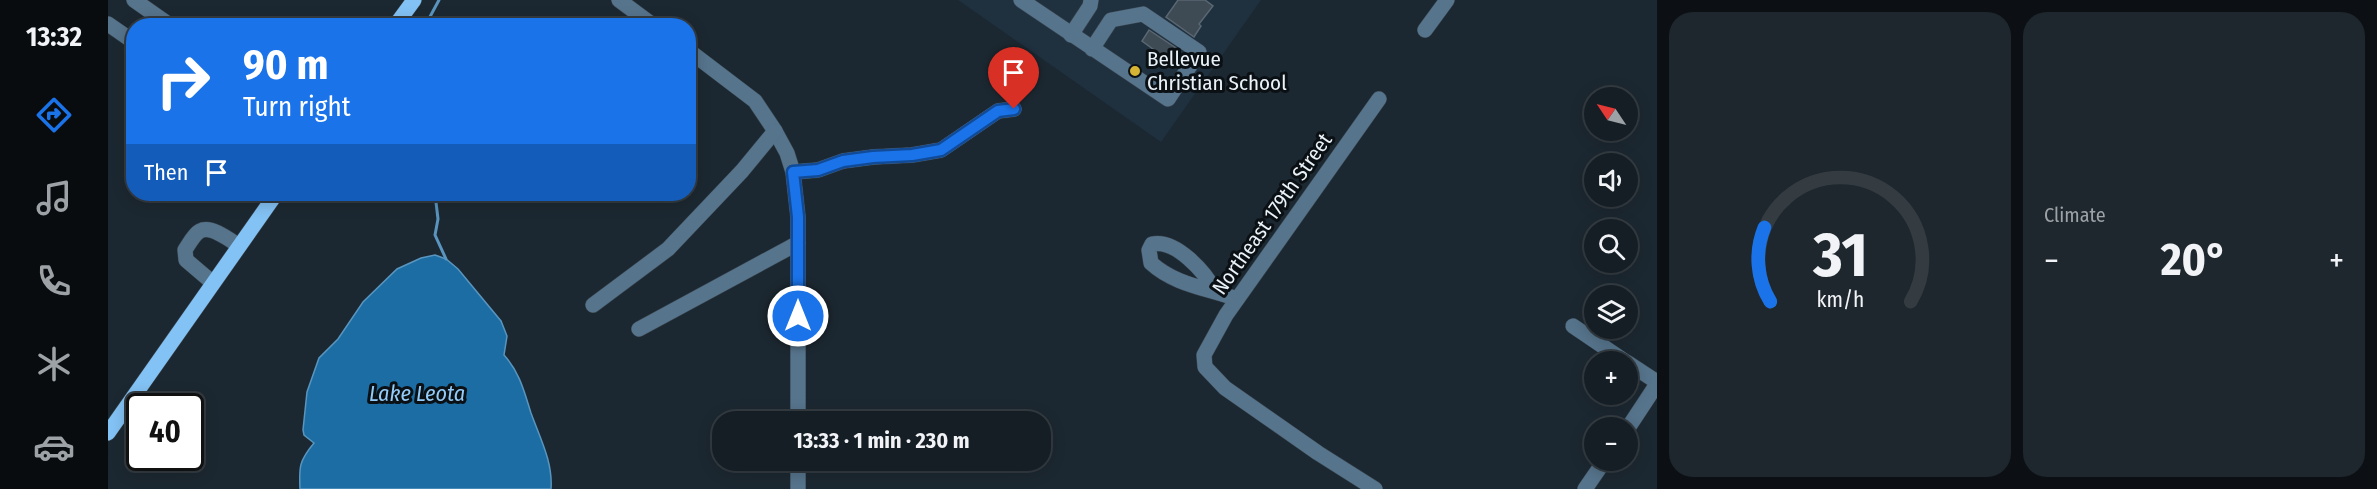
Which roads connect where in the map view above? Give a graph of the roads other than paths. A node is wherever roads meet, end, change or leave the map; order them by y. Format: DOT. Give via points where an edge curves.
graph roads {
  1 [pos="134,0"];
  2 [pos="619,0"];
  3 [pos="1021,0"];
  4 [pos="1091,0"];
  5 [pos="1447,0"];
  6 [pos="412,1"];
  7 [pos="160,18"];
  8 [pos="400,18"];
  9 [pos="643,18"];
  10 [pos="108,24"];
  11 [pos="1425,30"];
  12 [pos="1071,35"];
  13 [pos="126,36"];
  14 [pos="1092,49"];
  15 [pos="696,56"];
  16 [pos="1379,99"];
  17 [pos="1014,109"];
  18 [pos="775,131"];
  19 [pos="793,172"];
  20 [pos="271,201"];
  21 [pos="798,243"];
  22 [pos="239,246"];
  23 [pos="213,283"];
  24 [pos="1215,291"];
  25 [pos="1237,300"];
  26 [pos="593,305"];
  27 [pos="1573,326"];
  28 [pos="639,329"];
  29 [pos="1610,351"];
  30 [pos="1638,370"];
  31 [pos="1657,383"];
  32 [pos="798,411"];
  33 [pos="1635,417"];
  34 [pos="108,433"];
  35 [pos="798,471"];
  36 [pos="1597,471"];
  37 [pos="798,489"];
  38 [pos="1375,489"];
  39 [pos="1585,489"];
  1 -- 7 [label="street"];
  2 -- 9 [label="street"];
  3 -- 12 [label="street"];
  4 -- 12 [label="street"];
  5 -- 11 [label="street"];
  6 -- 8 [label="main road"];
  10 -- 13 [label="street"];
  12 -- 14 [label="street"];
  14 -- 14 [label="street" via="1168,99 1198,52 1143,14 1110,20"];
  15 -- 18 [label="street" via="755,101"];
  16 -- 25 [label="street, Northeast 179th Street"];
  17 -- 19 [label="street" via="998,111 941,150 853,159 818,170"];
  18 -- 19 [label="street"];
  18 -- 26 [label="street" via="668,249"];
  19 -- 21 [label="street"];
  20 -- 22 [label="main road"];
  21 -- 28 [label="street"];
  21 -- 32 [label="street"];
  22 -- 23 [label="main road"];
  22 -- 23 [label="street" via="208,230 197,232 185,250 186,260"];
  23 -- 34 [label="main road"];
  24 -- 25 [label="street"];
  25 -- 38 [label="street, Northeast 179th Street" via="1204,355 1205,367 1225,388"];
  27 -- 29 [label="street"];
  30 -- 31 [label="street"];
  31 -- 33 [label="street"];
  35 -- 37 [label="street"];
  36 -- 39 [label="street"];
}
